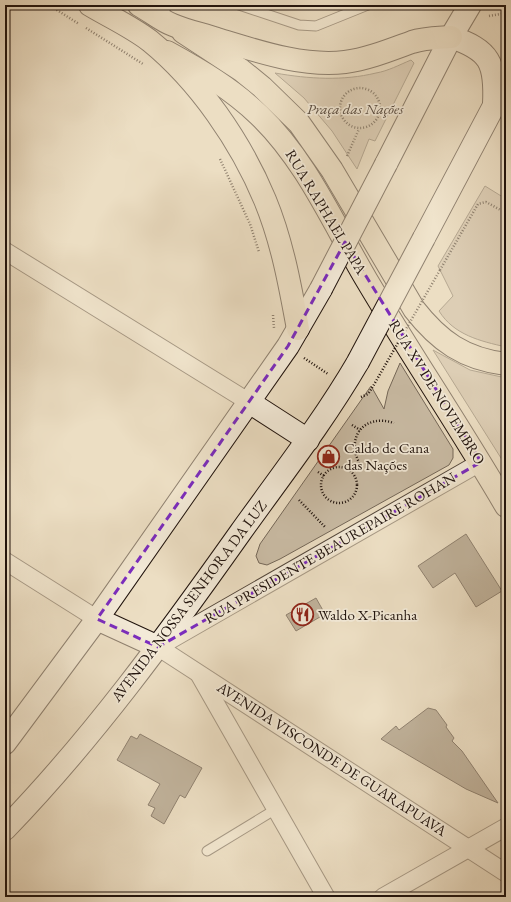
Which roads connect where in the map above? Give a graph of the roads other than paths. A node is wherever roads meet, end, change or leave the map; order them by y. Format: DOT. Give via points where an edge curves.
graph roads {
  1 [pos="90,5"];
  2 [pos="139,5"];
  3 [pos="239,5"];
  4 [pos="470,5"];
  5 [pos="368,6"];
  6 [pos="166,16"];
  7 [pos="451,37"];
  8 [pos="150,41"];
  9 [pos="506,83"];
  10 [pos="494,105"];
  11 [pos="5,251"];
  12 [pos="367,280"];
  13 [pos="298,329"];
  14 [pos="506,364"];
  15 [pos="249,402"];
  16 [pos="308,440"];
  17 [pos="481,462"];
  18 [pos="506,506"];
  19 [pos="5,561"];
  20 [pos="97,619"];
  21 [pos="158,647"];
  22 [pos="198,673"];
  23 [pos="5,743"];
  24 [pos="276,809"];
  25 [pos="506,827"];
  26 [pos="5,829"];
  27 [pos="469,848"];
  28 [pos="207,851"];
  29 [pos="506,873"];
  30 [pos="326,897"];
  31 [pos="383,897"];
  1 -- 8 [label="main road, RUA RAPHAEL PAPA"];
  2 -- 6 [label="main road, RUA RAPHAEL PAPA"];
  3 -- 5 [label="lane" via="299,25 316,26"];
  4 -- 7 [label="main road"];
  6 -- 7 [label="main road" via="273,54 322,63 351,60 386,52 413,42"];
  6 -- 14 [label="main road, RUA RAPHAEL PAPA" via="241,70 283,105 316,145 414,309 428,327 460,351 477,359"];
  7 -- 10 [label="main road" via="471,43 484,54 492,68 495,82"];
  7 -- 13 [label="main road, bridge"];
  8 -- 12 [label="main road, RUA RAPHAEL PAPA" via="236,95 282,140 300,165"];
  8 -- 13 [label="main road" via="199,92 226,126 246,159 265,200 278,240 290,282"];
  9 -- 10 [label="main road, AVENIDA NOSSA SENHORA DA LUZ"];
  10 -- 16 [label="main road, AVENIDA NOSSA SENHORA DA LUZ, bridge" via="358,362"];
  11 -- 15 [label="street"];
  12 -- 17 [label="main road, RUA XV DE NOVEMBRO"];
  13 -- 15 [label="main road"];
  15 -- 16 [label="main road"];
  15 -- 20 [label="main road"];
  16 -- 21 [label="main road, AVENIDA NOSSA SENHORA DA LUZ"];
  17 -- 18 [label="main road, RUA XV DE NOVEMBRO"];
  17 -- 21 [label="street, RUA PRESIDENTE BEAUREPAIRE ROHAN"];
  19 -- 20 [label="street"];
  20 -- 21 [label="main road"];
  20 -- 23 [label="main road"];
  21 -- 22 [label="street, AVENIDA VISCONDE DE GUARAPUAVA"];
  21 -- 26 [label="main road, AVENIDA NOSSA SENHORA DA LUZ" via="73,752"];
  22 -- 24 [label="street"];
  22 -- 27 [label="street, AVENIDA VISCONDE DE GUARAPUAVA"];
  24 -- 28 [label="lane"];
  24 -- 30 [label="street"];
  25 -- 27 [label="street"];
  27 -- 29 [label="street, AVENIDA VISCONDE DE GUARAPUAVA"];
  27 -- 31 [label="street"];
}
